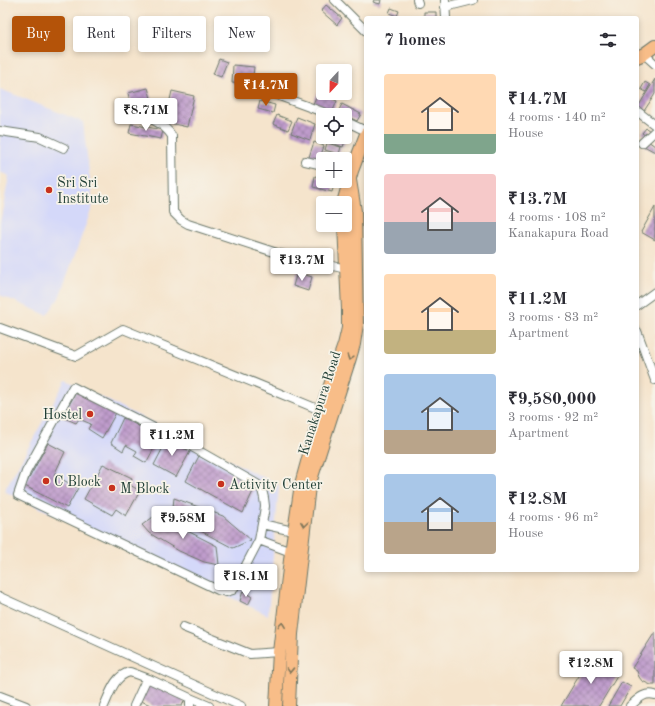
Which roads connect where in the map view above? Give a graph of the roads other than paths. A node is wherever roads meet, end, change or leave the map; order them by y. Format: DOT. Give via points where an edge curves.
graph roads {
  1 [pos="335,0"];
  2 [pos="472,0"];
  3 [pos="445,4"];
  4 [pos="446,16"];
  5 [pos="364,29"];
  6 [pos="655,46"];
  7 [pos="640,55"];
  8 [pos="655,64"];
  9 [pos="263,90"];
  10 [pos="316,109"];
  11 [pos="121,110"];
  12 [pos="639,113"];
  13 [pos="352,125"];
  14 [pos="655,125"];
  15 [pos="0,131"];
  16 [pos="364,131"];
  17 [pos="655,131"];
  18 [pos="364,137"];
  19 [pos="642,143"];
  20 [pos="64,148"];
  21 [pos="305,161"];
  22 [pos="316,163"];
  23 [pos="352,167"];
  24 [pos="352,188"];
  25 [pos="344,232"];
  26 [pos="346,269"];
  27 [pos="655,292"];
  28 [pos="639,304"];
  29 [pos="353,308"];
  30 [pos="0,328"];
  31 [pos="639,336"];
  32 [pos="652,365"];
  33 [pos="655,380"];
  34 [pos="326,412"];
  35 [pos="262,524"];
  36 [pos="293,531"];
  37 [pos="259,540"];
  38 [pos="291,552"];
  39 [pos="0,597"];
  40 [pos="183,627"];
  41 [pos="279,652"];
  42 [pos="149,679"];
  43 [pos="655,695"];
  44 [pos="0,696"];
  45 [pos="190,702"];
  46 [pos="26,706"];
  47 [pos="104,706"];
  48 [pos="134,706"];
  49 [pos="209,706"];
  50 [pos="241,706"];
  51 [pos="276,706"];
  52 [pos="289,706"];
  53 [pos="630,706"];
  1 -- 5 [label="street"];
  2 -- 3 [label="street"];
  3 -- 4 [label="street"];
  6 -- 7 [label="highway"];
  7 -- 8 [label="street"];
  9 -- 10 [label="street"];
  11 -- 26 [label="street" via="157,120 172,136 173,212 181,220 277,253"];
  12 -- 14 [label="street"];
  13 -- 16 [label="street"];
  15 -- 20 [label="street" via="40,137"];
  17 -- 19 [label="street"];
  18 -- 23 [label="highway"];
  21 -- 22 [label="street"];
  24 -- 29 [label="highway, Kanakapura Road" via="355,207"];
  25 -- 26 [label="highway, Kanakapura Road"];
  26 -- 29 [label="highway, Kanakapura Road"];
  27 -- 28 [label="street"];
  29 -- 34 [label="highway, Kanakapura Road" via="357,324 354,344"];
  30 -- 34 [label="street" via="76,356 123,329"];
  31 -- 32 [label="street"];
  32 -- 33 [label="street"];
  34 -- 36 [label="highway, Kanakapura Road" via="301,484"];
  34 -- 52 [label="highway, Kanakapura Road, one-way" via="309,486 294,618"];
  35 -- 36 [label="street"];
  35 -- 37 [label="street"];
  35 -- 37 [label="street" via="264,498 257,484 192,447 73,387 26,472 18,494 226,592 233,590"];
  36 -- 38 [label="highway, Kanakapura Road"];
  37 -- 38 [label="street"];
  41 -- 38 [label="highway, Kanakapura Road, one-way"];
  39 -- 50 [label="street"];
  40 -- 41 [label="street" via="250,654"];
  41 -- 51 [label="highway, Kanakapura Road"];
  42 -- 45 [label="street"];
  42 -- 47 [label="street" via="130,672 120,676"];
  42 -- 48 [label="street" via="146,680"];
  43 -- 53 [label="street" via="643,695"];
  44 -- 46 [label="street"];
  45 -- 49 [label="street"];
}
